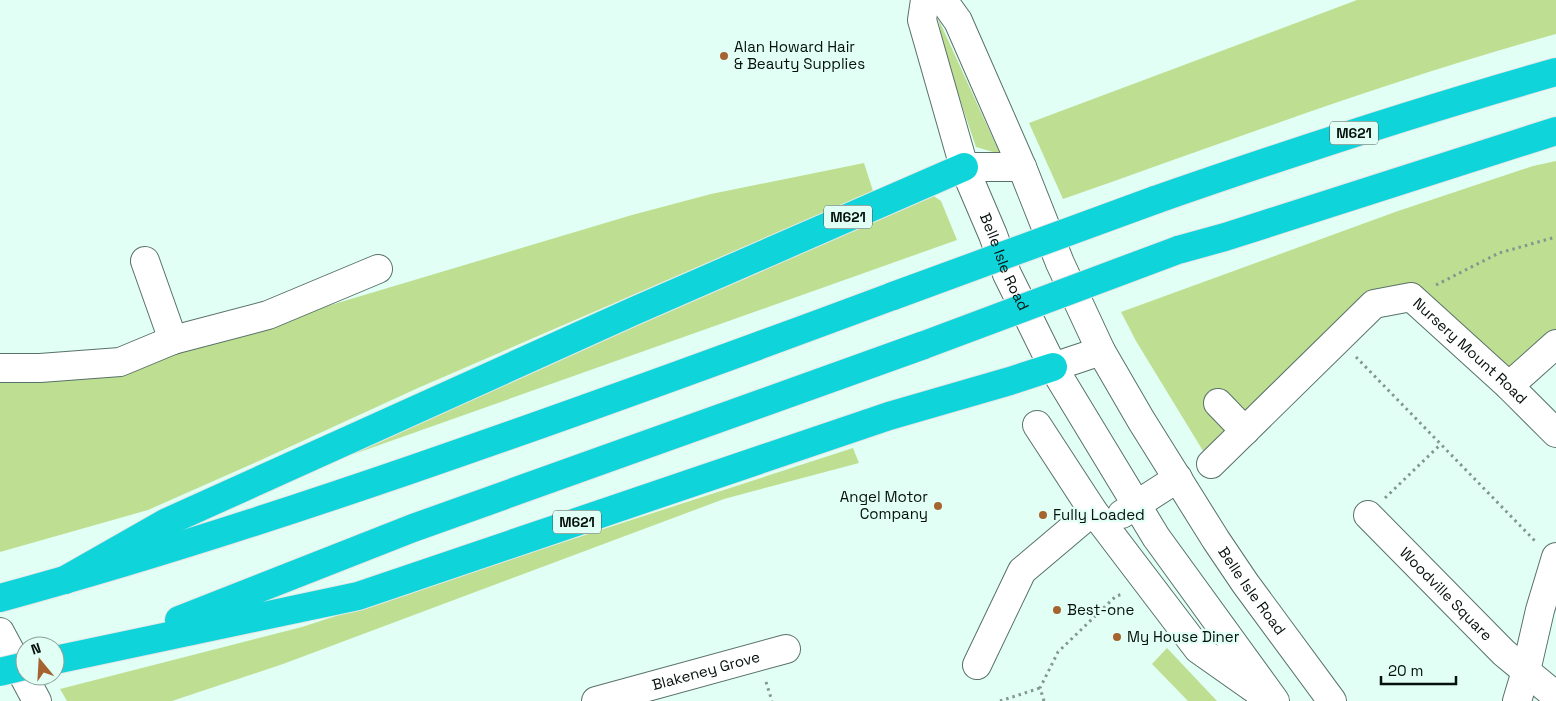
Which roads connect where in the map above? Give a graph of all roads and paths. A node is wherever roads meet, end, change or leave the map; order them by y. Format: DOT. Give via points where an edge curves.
graph roads {
  1 [pos="925,0"];
  2 [pos="943,0"];
  3 [pos="1556,72"];
  4 [pos="1556,131"];
  5 [pos="964,167"];
  6 [pos="1022,167"];
  7 [pos="1556,237"];
  8 [pos="145,261"];
  9 [pos="378,269"];
  10 [pos="1411,297"];
  11 [pos="1338,339"];
  12 [pos="173,340"];
  13 [pos="1556,344"];
  14 [pos="1101,351"];
  15 [pos="1053,367"];
  16 [pos="0,368"];
  17 [pos="1508,386"];
  18 [pos="1218,403"];
  19 [pos="1037,425"];
  20 [pos="1245,431"];
  21 [pos="1556,433"];
  22 [pos="1440,444"];
  23 [pos="1211,464"];
  24 [pos="1178,478"];
  25 [pos="1137,505"];
  26 [pos="1368,515"];
  27 [pos="1099,518"];
  28 [pos="1555,560"];
  29 [pos="65,580"];
  30 [pos="0,598"];
  31 [pos="1090,622"];
  32 [pos="0,632"];
  33 [pos="786,649"];
  34 [pos="95,651"];
  35 [pos="65,658"];
  36 [pos="977,665"];
  37 [pos="15,668"];
  38 [pos="1526,671"];
  39 [pos="0,672"];
  40 [pos="1040,688"];
  41 [pos="1556,696"];
  42 [pos="37,701"];
  43 [pos="596,701"];
  44 [pos="1000,701"];
  45 [pos="1044,701"];
  46 [pos="1274,701"];
  47 [pos="1332,701"];
  48 [pos="1516,701"];
  1 -- 5 [label="street, Belle Isle Road" via="922,20"];
  2 -- 6 [label="street, Belle Isle Road" via="958,21"];
  3 -- 29 [label="highway, M621, bridge" via="1489,90 1155,200 495,441 277,515"];
  4 -- 34 [label="highway, M621, bridge" via="1178,250 924,345 413,528"];
  5 -- 6 [label="street"];
  5 -- 15 [label="street, Belle Isle Road" via="1007,274"];
  5 -- 29 [label="highway, M621" via="634,311 168,522"];
  6 -- 14 [label="street, Belle Isle Road" via="1060,263"];
  7 -- 10 [label="path" via="1499,254"];
  8 -- 12 [label="street"];
  9 -- 12 [label="street" via="268,315"];
  10 -- 11 [label="street, Nursery Mount Road" via="1374,304"];
  10 -- 17 [label="street, Nursery Mount Road"];
  11 -- 20 [label="street, Nursery Mount Road"];
  11 -- 22 [label="path"];
  12 -- 16 [label="street" via="120,362"];
  13 -- 17 [label="street"];
  14 -- 15 [label="street"];
  14 -- 24 [label="street, Belle Isle Road"];
  15 -- 25 [label="street, Belle Isle Road"];
  15 -- 34 [label="highway, M621" via="889,416 358,596"];
  17 -- 21 [label="street, Nursery Mount Road"];
  18 -- 20 [label="street"];
  19 -- 27 [label="street, Belle Isle Road"];
  20 -- 23 [label="street, Nursery Mount Road"];
  22 -- 26 [label="path"];
  22 -- 28 [label="path"];
  24 -- 25 [label="street"];
  24 -- 47 [label="street, Belle Isle Road" via="1245,583"];
  25 -- 27 [label="street"];
  25 -- 46 [label="street, Belle Isle Road" via="1156,537"];
  26 -- 38 [label="street, Woodville Square" via="1504,653"];
  27 -- 36 [label="street" via="1022,571"];
  27 -- 46 [label="street, Belle Isle Road" via="1198,649"];
  28 -- 38 [label="street"];
  29 -- 30 [label="highway, M621"];
  31 -- 40 [label="path" via="1058,652"];
  32 -- 42 [label="street"];
  33 -- 43 [label="street, Blakeney Grove"];
  34 -- 35 [label="highway, M621"];
  37 -- 39 [label="highway, bridge"];
  38 -- 41 [label="street, Woodville Square"];
  38 -- 48 [label="street"];
  40 -- 44 [label="path"];
  40 -- 45 [label="path"];
}
